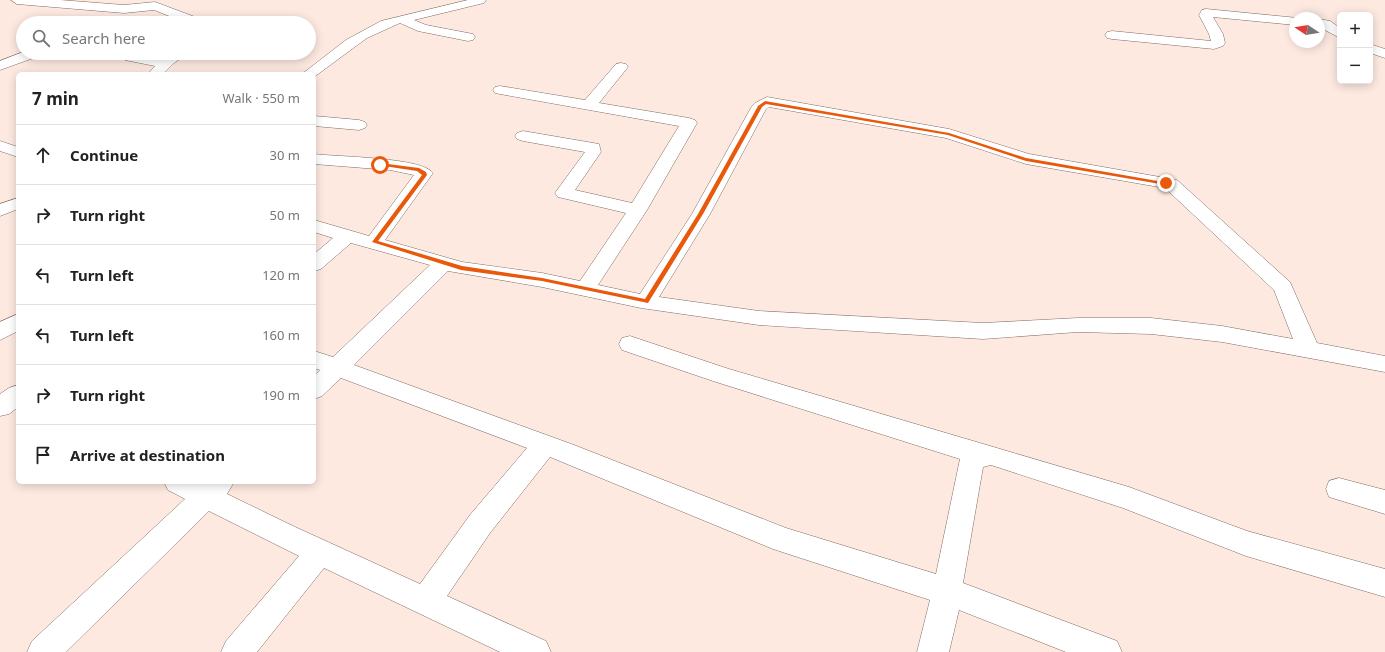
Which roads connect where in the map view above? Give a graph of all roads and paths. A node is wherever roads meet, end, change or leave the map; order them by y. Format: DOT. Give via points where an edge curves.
graph roads {
  1 [pos="17,0"];
  2 [pos="480,0"];
  3 [pos="48,1"];
  4 [pos="138,8"];
  5 [pos="128,16"];
  6 [pos="180,16"];
  7 [pos="401,19"];
  8 [pos="1289,20"];
  9 [pos="1325,24"];
  10 [pos="1337,32"];
  11 [pos="1112,35"];
  12 [pos="468,37"];
  13 [pos="1373,49"];
  14 [pos="1385,54"];
  15 [pos="16,60"];
  16 [pos="138,60"];
  17 [pos="172,60"];
  18 [pos="0,66"];
  19 [pos="621,67"];
  20 [pos="160,69"];
  21 [pos="312,72"];
  22 [pos="500,90"];
  23 [pos="588,106"];
  24 [pos="316,121"];
  25 [pos="359,125"];
  26 [pos="523,136"];
  27 [pos="0,146"];
  28 [pos="16,151"];
  29 [pos="316,160"];
  30 [pos="16,204"];
  31 [pos="0,210"];
  32 [pos="638,210"];
  33 [pos="316,227"];
  34 [pos="348,235"];
  35 [pos="374,242"];
  36 [pos="316,263"];
  37 [pos="443,264"];
  38 [pos="585,289"];
  39 [pos="646,301"];
  40 [pos="16,321"];
  41 [pos="0,332"];
  42 [pos="630,344"];
  43 [pos="1308,349"];
  44 [pos="325,363"];
  45 [pos="1385,364"];
  46 [pos="316,385"];
  47 [pos="545,445"];
  48 [pos="982,455"];
  49 [pos="188,484"];
  50 [pos="214,489"];
  51 [pos="1339,489"];
  52 [pos="1385,502"];
  53 [pos="320,552"];
  54 [pos="1385,583"];
  55 [pos="947,591"];
  56 [pos="426,601"];
  57 [pos="43,652"];
  58 [pos="237,652"];
  59 [pos="535,652"];
  60 [pos="933,652"];
  61 [pos="1106,652"];
  1 -- 3 [label="street"];
  2 -- 7 [label="street"];
  3 -- 4 [label="street" via="124,9"];
  4 -- 5 [label="street"];
  4 -- 6 [label="street" via="158,7"];
  7 -- 12 [label="street" via="423,28"];
  7 -- 21 [label="street" via="376,28"];
  8 -- 11 [label="street" via="1206,13 1216,34 1218,43 1214,46"];
  9 -- 10 [label="street"];
  13 -- 14 [label="street"];
  15 -- 18 [label="street"];
  16 -- 20 [label="street"];
  17 -- 20 [label="street"];
  19 -- 23 [label="street"];
  22 -- 23 [label="street"];
  23 -- 32 [label="street" via="689,123"];
  24 -- 25 [label="street"];
  26 -- 32 [label="street" via="593,148 593,152 564,193"];
  27 -- 28 [label="street"];
  29 -- 35 [label="street" via="390,166 424,173"];
  30 -- 31 [label="street"];
  32 -- 38 [label="street"];
  33 -- 34 [label="street"];
  34 -- 35 [label="street"];
  34 -- 36 [label="street"];
  35 -- 37 [label="street"];
  37 -- 38 [label="street"];
  37 -- 44 [label="street"];
  38 -- 39 [label="street"];
  39 -- 43 [label="street" via="759,318 983,331 1078,325 1151,326 1214,333"];
  39 -- 43 [label="street" via="701,214 760,106 767,102 943,133 1026,159 1171,184 1283,287"];
  40 -- 41 [label="street"];
  42 -- 48 [label="street" via="721,375"];
  43 -- 45 [label="street"];
  44 -- 46 [label="street"];
  44 -- 47 [label="street"];
  47 -- 55 [label="street" via="783,540"];
  47 -- 56 [label="street" via="480,524"];
  48 -- 54 [label="street" via="991,455 1129,498 1246,543"];
  48 -- 55 [label="street" via="971,463"];
  49 -- 50 [label="street"];
  50 -- 53 [label="street"];
  50 -- 57 [label="street"];
  51 -- 52 [label="street"];
  53 -- 56 [label="street"];
  53 -- 58 [label="street"];
  55 -- 60 [label="street"];
  55 -- 61 [label="street"];
  56 -- 59 [label="street"];
}
